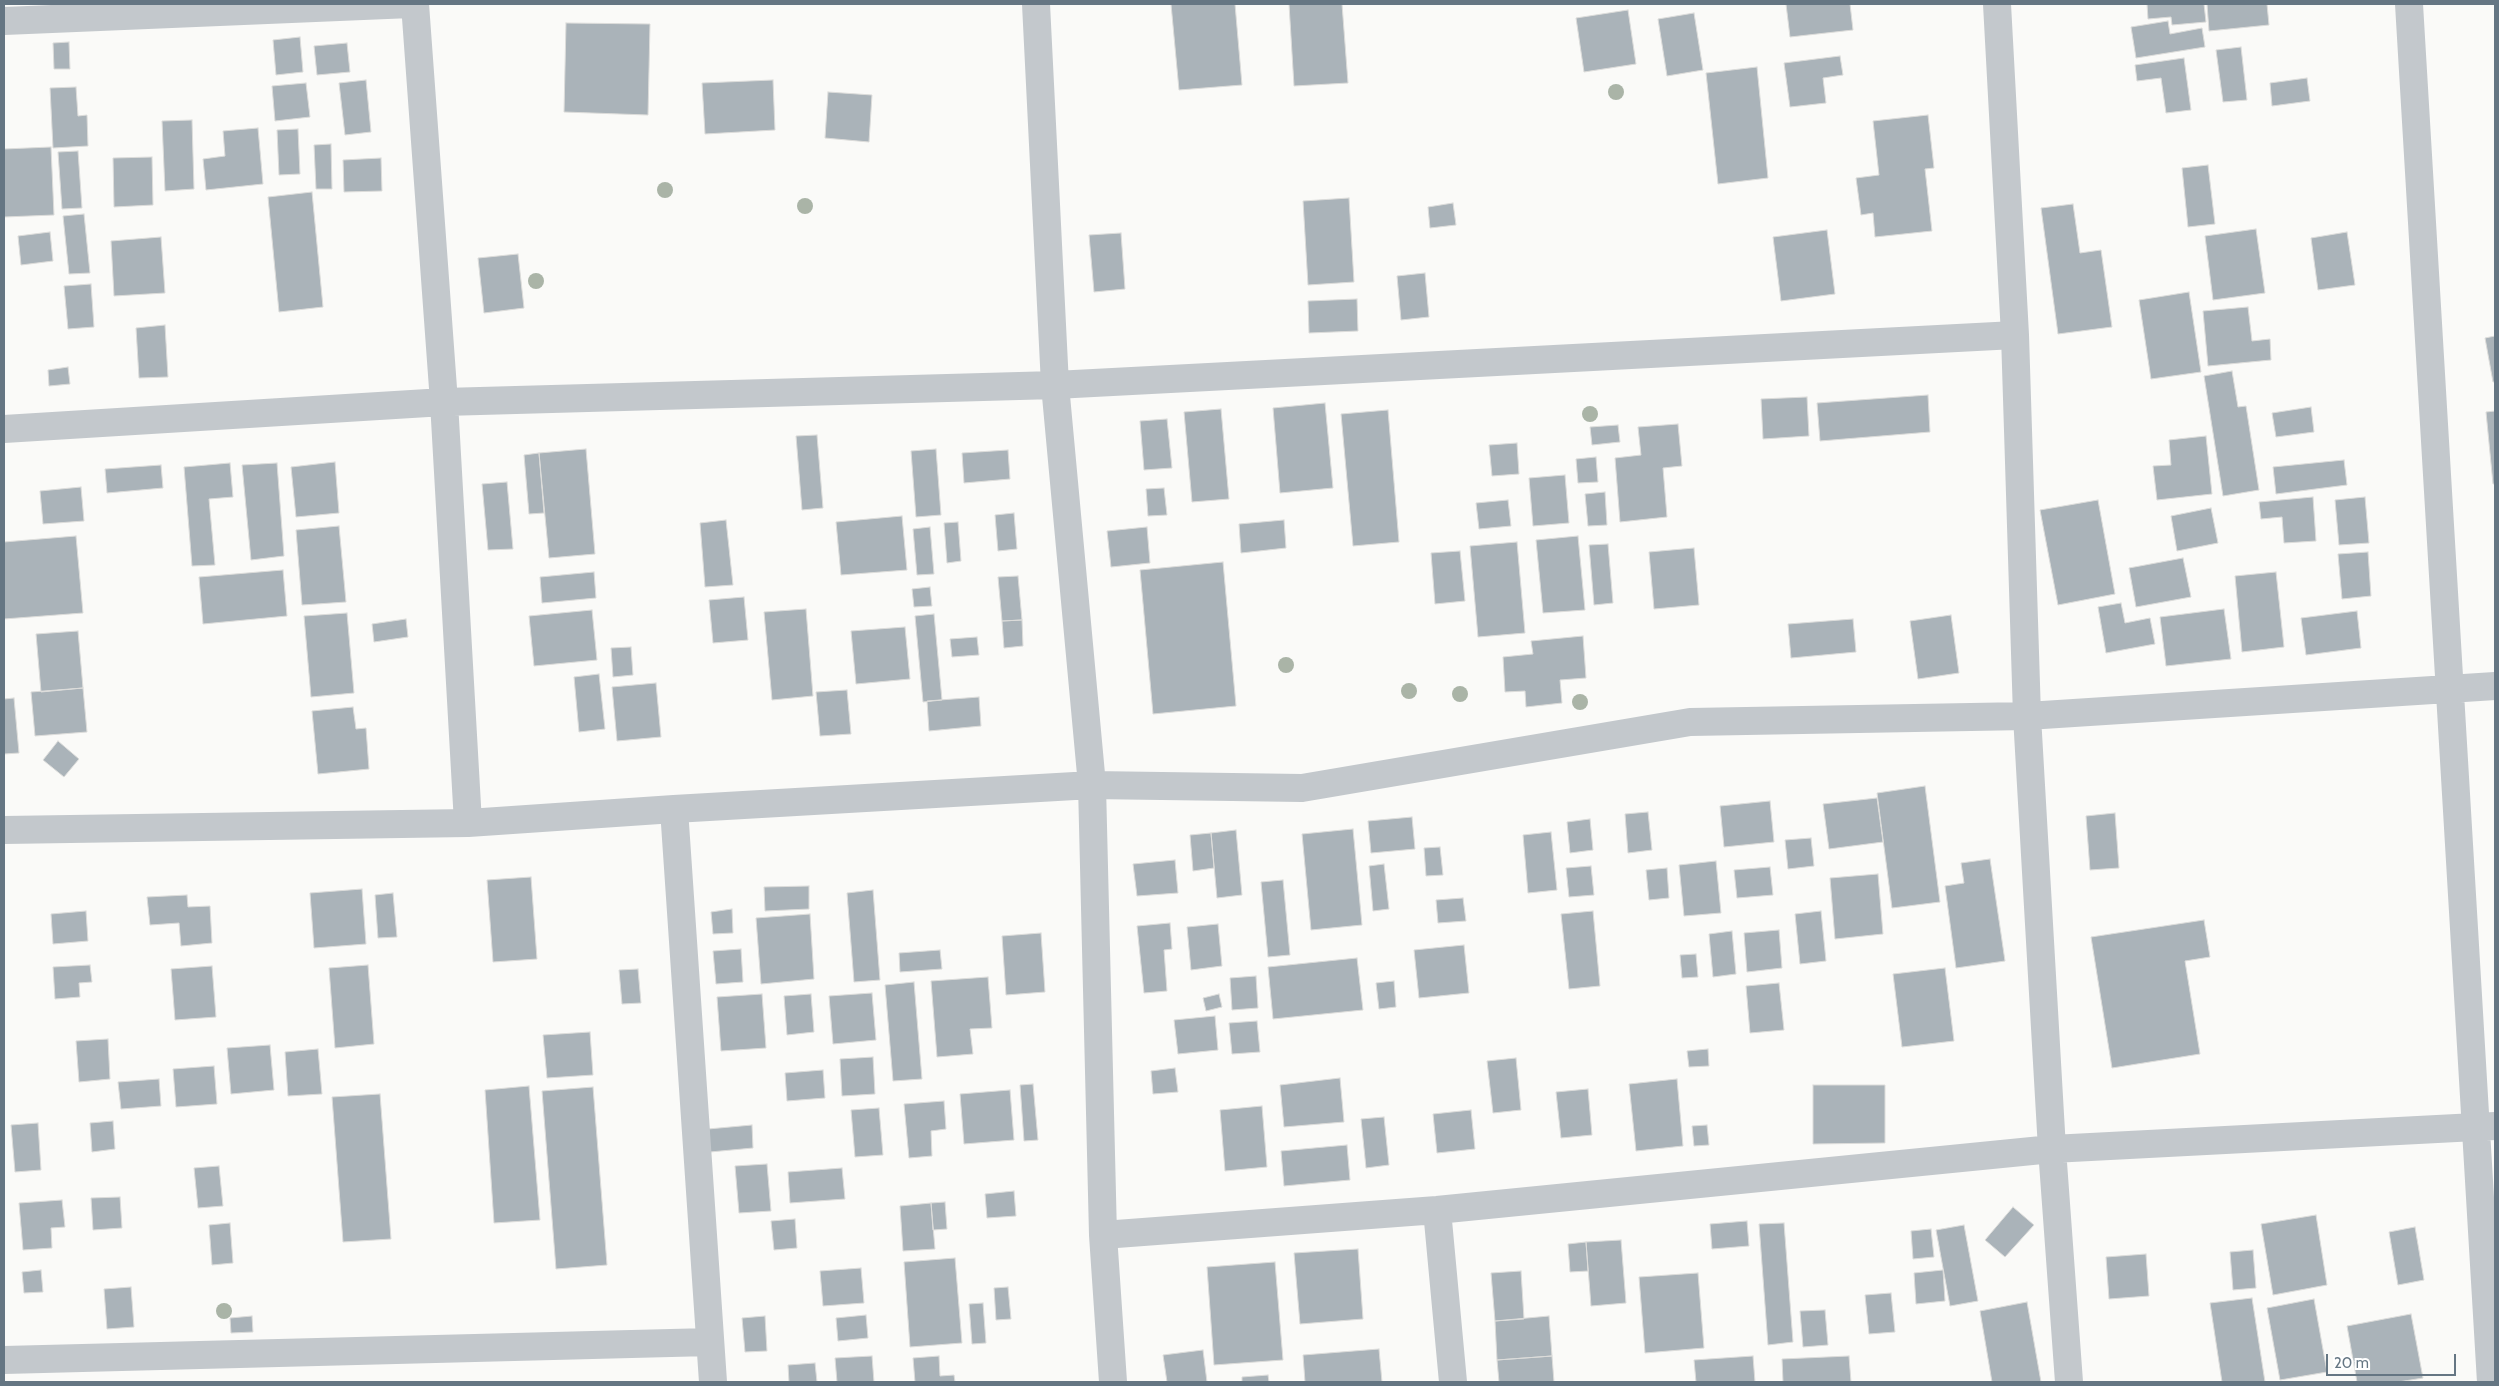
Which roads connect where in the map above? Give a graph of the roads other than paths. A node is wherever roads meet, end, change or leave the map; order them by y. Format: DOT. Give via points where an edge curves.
graph roads {
  1 [pos="411,4"];
  2 [pos="415,4"];
  3 [pos="1036,4"];
  4 [pos="1996,4"];
  5 [pos="2409,4"];
  6 [pos="4,21"];
  7 [pos="2015,335"];
  8 [pos="1055,385"];
  9 [pos="444,402"];
  10 [pos="4,429"];
  11 [pos="2495,686"];
  12 [pos="2450,688"];
  13 [pos="2027,716"];
  14 [pos="1092,786"];
  15 [pos="674,809"];
  16 [pos="468,823"];
  17 [pos="4,830"];
  18 [pos="2486,1126"];
  19 [pos="2052,1149"];
  20 [pos="1437,1210"];
  21 [pos="1102,1235"];
  22 [pos="710,1342"];
  23 [pos="4,1360"];
  24 [pos="713,1382"];
  25 [pos="1113,1382"];
  26 [pos="1452,1382"];
  27 [pos="2069,1382"];
  28 [pos="2491,1382"];
  1 -- 6 [label="street"];
  2 -- 9 [label="street"];
  3 -- 8 [label="street"];
  4 -- 7 [label="street"];
  5 -- 12 [label="street"];
  7 -- 8 [label="street"];
  7 -- 13 [label="street"];
  8 -- 9 [label="street"];
  8 -- 14 [label="street"];
  9 -- 10 [label="street"];
  9 -- 16 [label="street"];
  11 -- 12 [label="street"];
  12 -- 13 [label="street"];
  12 -- 18 [label="street"];
  13 -- 14 [label="street" via="1690,722 1302,788"];
  13 -- 19 [label="street"];
  14 -- 15 [label="street"];
  14 -- 21 [label="street"];
  15 -- 16 [label="street"];
  15 -- 22 [label="street"];
  16 -- 17 [label="street"];
  18 -- 19 [label="street"];
  18 -- 28 [label="street"];
  19 -- 20 [label="street"];
  19 -- 27 [label="street"];
  20 -- 21 [label="street"];
  20 -- 26 [label="street"];
  21 -- 25 [label="street"];
  22 -- 23 [label="street"];
  22 -- 24 [label="street"];
}
